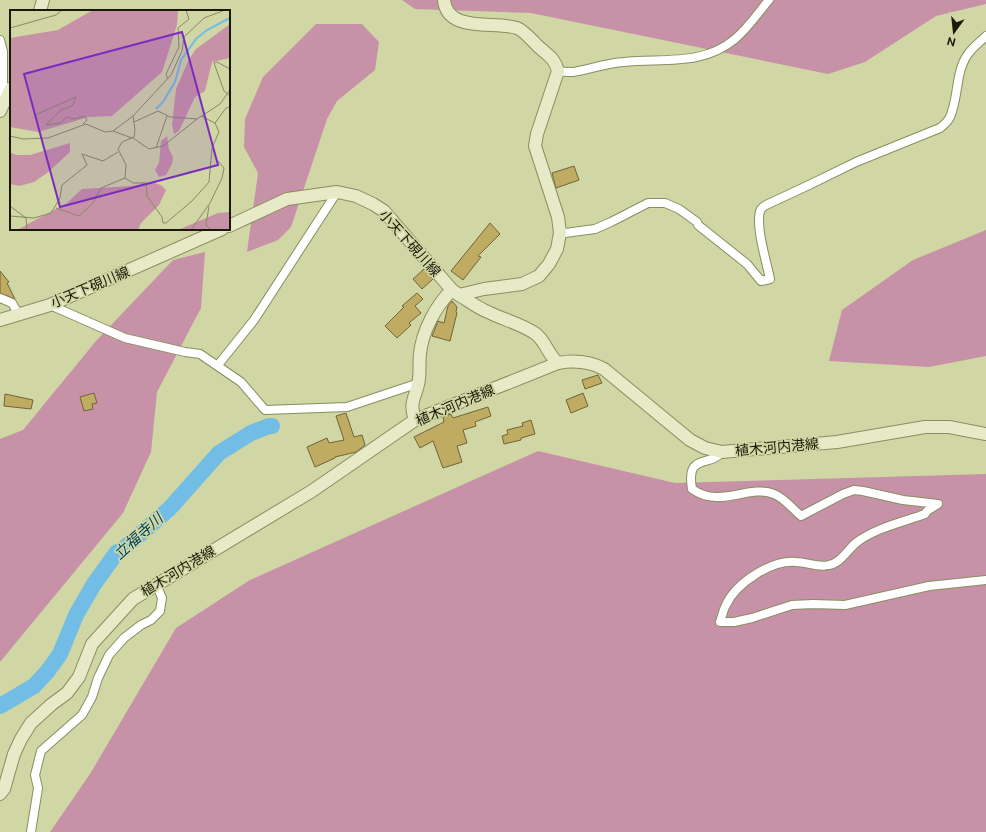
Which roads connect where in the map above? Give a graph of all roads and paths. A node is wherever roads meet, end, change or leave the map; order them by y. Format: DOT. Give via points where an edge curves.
graph roads {
  1 [pos="43,0"];
  2 [pos="444,0"];
  3 [pos="769,0"];
  4 [pos="40,10"];
  5 [pos="986,36"];
  6 [pos="0,40"];
  7 [pos="558,71"];
  8 [pos="10,90"];
  9 [pos="1,109"];
  10 [pos="337,192"];
  11 [pos="230,226"];
  12 [pos="220,230"];
  13 [pos="560,233"];
  14 [pos="456,292"];
  15 [pos="0,298"];
  16 [pos="50,305"];
  17 [pos="20,315"];
  18 [pos="0,320"];
  19 [pos="558,363"];
  20 [pos="218,365"];
  21 [pos="418,385"];
  22 [pos="415,420"];
  23 [pos="986,434"];
  24 [pos="722,452"];
  25 [pos="986,580"];
  26 [pos="156,584"];
  27 [pos="0,794"];
  28 [pos="30,832"];
  1 -- 4 [label="main road"];
  2 -- 7 [label="main road" via="444,7 449,16 462,22 519,29 556,63"];
  3 -- 7 [label="street" via="734,40 703,56 624,62 573,72"];
  5 -- 13 [label="street" via="968,53 963,63 950,118 940,128 856,162 761,208 761,237 770,279 761,281 747,264 697,222 665,203 648,203 595,228"];
  6 -- 9 [label="street" via="3,51"];
  7 -- 13 [label="main road" via="535,146 558,217"];
  8 -- 9 [label="main road"];
  10 -- 11 [label="main road, 小天下硯川線" via="287,199"];
  10 -- 14 [label="main road, 小天下硯川線" via="356,196 384,211"];
  10 -- 20 [label="street" via="254,320"];
  12 -- 16 [label="main road, 小天下硯川線"];
  13 -- 14 [label="main road" via="557,249 539,276 522,284"];
  14 -- 19 [label="main road" via="488,312 536,334"];
  14 -- 21 [label="main road, 小天下硯川線" via="447,295 424,334"];
  15 -- 17 [label="street" via="12,303"];
  16 -- 17 [label="main road, 小天下硯川線"];
  16 -- 20 [label="street" via="125,338 200,354"];
  17 -- 18 [label="main road, 小天下硯川線"];
  19 -- 22 [label="main road, 植木河内港線"];
  19 -- 24 [label="main road, 植木河内港線" via="578,361 595,364 690,440 705,448"];
  20 -- 21 [label="street" via="246,386 261,407 270,411 347,407"];
  21 -- 22 [label="main road, 小天下硯川線" via="412,403"];
  22 -- 26 [label="main road, 植木河内港線" via="312,491"];
  23 -- 24 [label="main road, 植木河内港線" via="949,427 925,427 836,442"];
  24 -- 25 [label="street" via="694,467 692,489 700,495 717,498 765,491 776,494 801,516 854,490 938,504 925,514 858,541 837,562 829,566 795,562 759,572 738,588 726,604 720,622 752,618 792,605 845,605 929,586"];
  26 -- 27 [label="main road, 植木河内港線" via="133,599 114,619 92,644 79,677 67,693 31,723 14,754 4,789"];
  26 -- 28 [label="street" via="162,598 160,611 124,638 109,655 82,715 41,752 35,775 38,788"];
}
